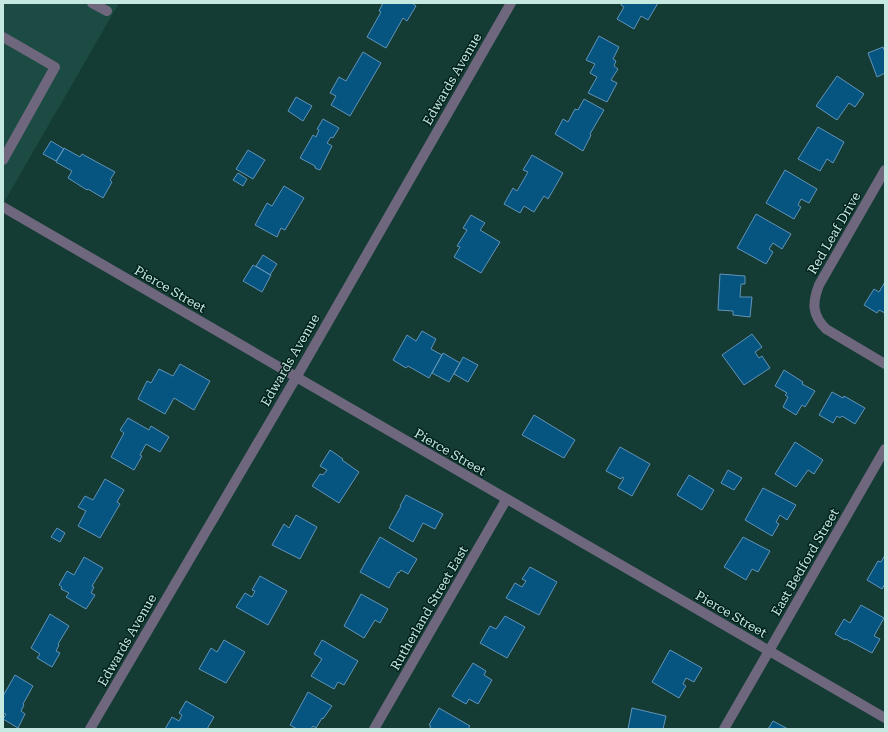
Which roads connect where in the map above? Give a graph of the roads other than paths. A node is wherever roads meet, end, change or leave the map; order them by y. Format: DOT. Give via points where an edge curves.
graph roads {
  1 [pos="92,3"];
  2 [pos="511,3"];
  3 [pos="106,11"];
  4 [pos="3,37"];
  5 [pos="3,160"];
  6 [pos="885,170"];
  7 [pos="3,207"];
  8 [pos="885,364"];
  9 [pos="296,376"];
  10 [pos="885,449"];
  11 [pos="506,500"];
  12 [pos="769,651"];
  13 [pos="885,718"];
  14 [pos="90,729"];
  15 [pos="374,729"];
  16 [pos="724,729"];
  1 -- 3 [label="street"];
  2 -- 9 [label="street, Edwards Avenue"];
  4 -- 5 [label="street" via="55,67"];
  6 -- 8 [label="street, Red Leaf Drive" via="818,286 813,300 820,323"];
  7 -- 9 [label="street, Pierce Street"];
  9 -- 11 [label="street, Pierce Street"];
  9 -- 14 [label="street, Edwards Avenue"];
  10 -- 12 [label="street, East Bedford Street"];
  11 -- 12 [label="street, Pierce Street"];
  11 -- 15 [label="street, Rutherland Street East"];
  12 -- 13 [label="street, Pierce Street"];
  12 -- 16 [label="street, East Bedford Street"];
}
